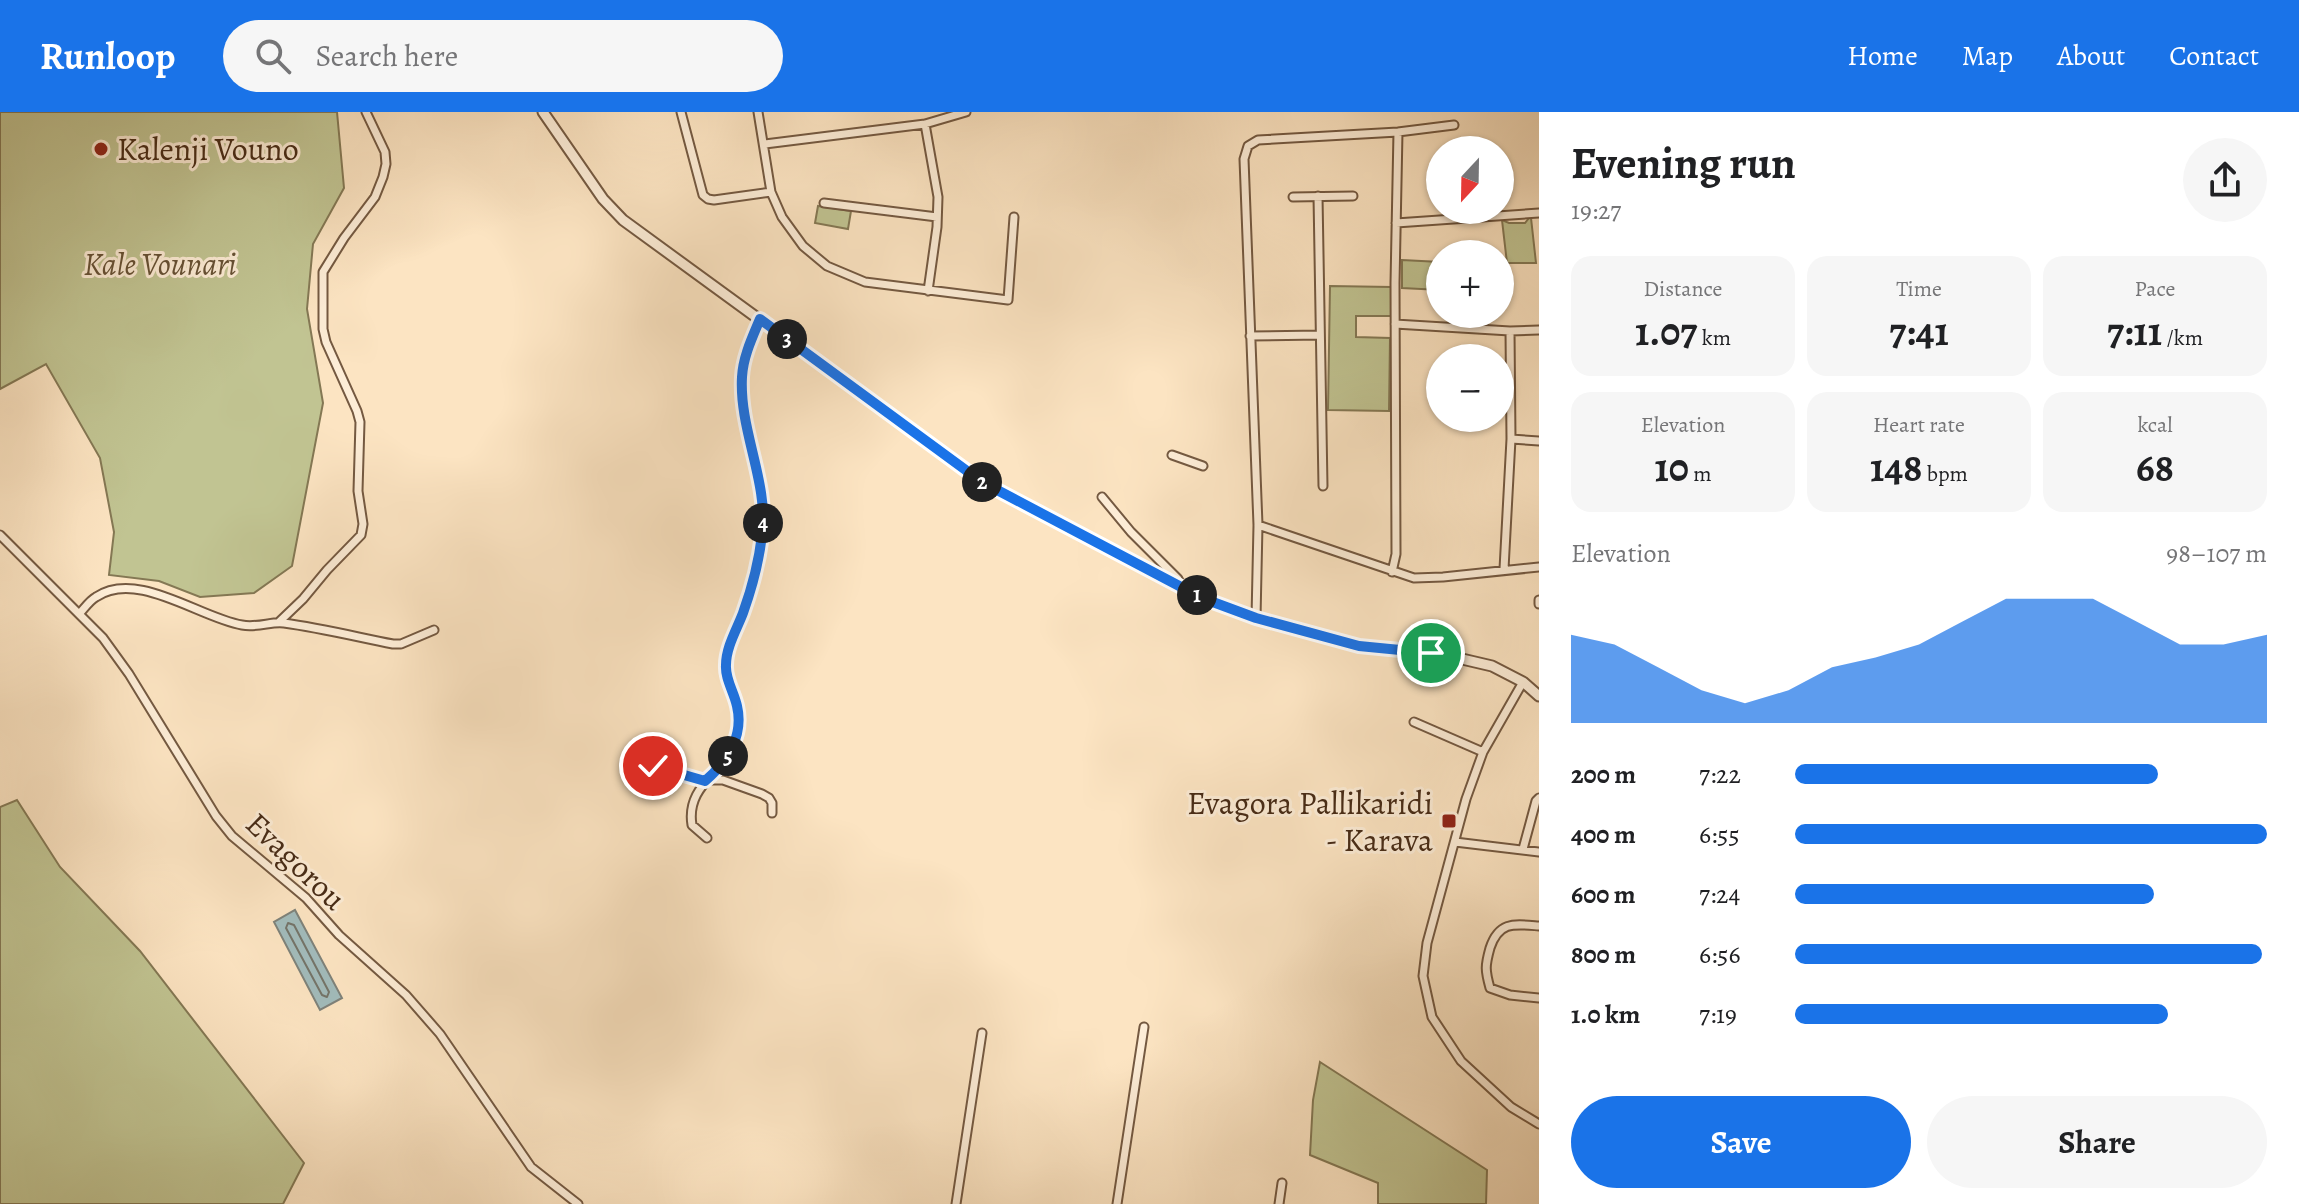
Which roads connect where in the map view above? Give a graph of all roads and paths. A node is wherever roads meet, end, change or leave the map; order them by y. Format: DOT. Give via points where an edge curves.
graph roads {
  1 [pos="366,112"];
  2 [pos="543,112"];
  3 [pos="681,112"];
  4 [pos="758,112"];
  5 [pos="966,112"];
  6 [pos="925,124"];
  7 [pos="1454,125"];
  8 [pos="1398,132"];
  9 [pos="765,144"];
  10 [pos="771,192"];
  11 [pos="1318,196"];
  12 [pos="1353,196"];
  13 [pos="1293,197"];
  14 [pos="824,203"];
  15 [pos="1539,213"];
  16 [pos="937,217"];
  17 [pos="1014,217"];
  18 [pos="1396,223"];
  19 [pos="928,291"];
  20 [pos="760,319"];
  21 [pos="1395,324"];
  22 [pos="1539,330"];
  23 [pos="1510,331"];
  24 [pos="1320,335"];
  25 [pos="1250,336"];
  26 [pos="1511,439"];
  27 [pos="1539,441"];
  28 [pos="1172,455"];
  29 [pos="1203,466"];
  30 [pos="1323,486"];
  31 [pos="1102,497"];
  32 [pos="1258,525"];
  33 [pos="0,535"];
  34 [pos="1539,567"];
  35 [pos="1504,569"];
  36 [pos="1392,572"];
  37 [pos="1182,587"];
  38 [pos="79,614"];
  39 [pos="1256,618"];
  40 [pos="279,622"];
  41 [pos="434,630"];
  42 [pos="1523,682"];
  43 [pos="1539,696"];
  44 [pos="1414,722"];
  45 [pos="1483,752"];
  46 [pos="644,756"];
  47 [pos="705,781"];
  48 [pos="1539,798"];
  49 [pos="772,813"];
  50 [pos="707,838"];
  51 [pos="1455,842"];
  52 [pos="1523,849"];
  53 [pos="1539,852"];
  54 [pos="1539,926"];
  55 [pos="1539,998"];
  56 [pos="1144,1027"];
  57 [pos="982,1033"];
  58 [pos="1539,1124"];
  59 [pos="1282,1183"];
  60 [pos="578,1204"];
  61 [pos="956,1204"];
  62 [pos="1117,1204"];
  63 [pos="1279,1204"];
  1 -- 40 [label="street" via="385,152 383,177 323,272 326,342 360,422 363,530"];
  2 -- 20 [label="street" via="623,220"];
  3 -- 10 [label="street" via="703,195 714,200"];
  4 -- 9 [label="street"];
  5 -- 6 [label="street"];
  6 -- 9 [label="street"];
  6 -- 16 [label="street"];
  7 -- 8 [label="street"];
  8 -- 18 [label="street"];
  8 -- 25 [label="street" via="1258,140 1248,146 1244,159"];
  9 -- 10 [label="street"];
  10 -- 19 [label="street" via="803,246 827,266 865,282"];
  11 -- 12 [label="street"];
  11 -- 13 [label="street"];
  11 -- 24 [label="street"];
  14 -- 16 [label="street"];
  15 -- 18 [label="street"];
  16 -- 19 [label="street"];
  17 -- 19 [label="street" via="1008,300"];
  18 -- 21 [label="street"];
  20 -- 37 [label="street" via="982,482"];
  20 -- 47 [label="street" via="742,379 763,501 763,535 753,583 725,663 737,708 737,735 723,763"];
  21 -- 23 [label="street"];
  21 -- 36 [label="street"];
  22 -- 23 [label="street"];
  23 -- 26 [label="street"];
  24 -- 25 [label="street"];
  24 -- 30 [label="street"];
  25 -- 32 [label="street"];
  26 -- 27 [label="street"];
  26 -- 35 [label="street"];
  28 -- 29 [label="street"];
  31 -- 37 [label="street"];
  32 -- 36 [label="street"];
  32 -- 39 [label="street"];
  33 -- 38 [label="street, Evagorou"];
  34 -- 35 [label="street"];
  35 -- 36 [label="street" via="1414,578"];
  37 -- 39 [label="street"];
  38 -- 40 [label="street" via="99,595 132,589 170,597 230,623"];
  38 -- 60 [label="street, Evagorou" via="129,674 232,836 306,898 406,995 440,1034 531,1167"];
  39 -- 42 [label="street" via="1359,646 1492,666"];
  40 -- 41 [label="street" via="393,644"];
  42 -- 43 [label="street"];
  42 -- 45 [label="street"];
  44 -- 45 [label="street"];
  45 -- 51 [label="street"];
  46 -- 47 [label="street" via="648,764"];
  47 -- 49 [label="street" via="723,780 762,794 772,803"];
  47 -- 50 [label="street" via="691,818"];
  48 -- 52 [label="street"];
  51 -- 52 [label="street"];
  51 -- 58 [label="street" via="1427,943 1423,976 1432,1017 1461,1061 1511,1107"];
  52 -- 53 [label="street"];
  54 -- 55 [label="street" via="1504,928 1495,935 1485,967 1490,988"];
  56 -- 62 [label="street"];
  57 -- 61 [label="street"];
  59 -- 63 [label="street"];
}
